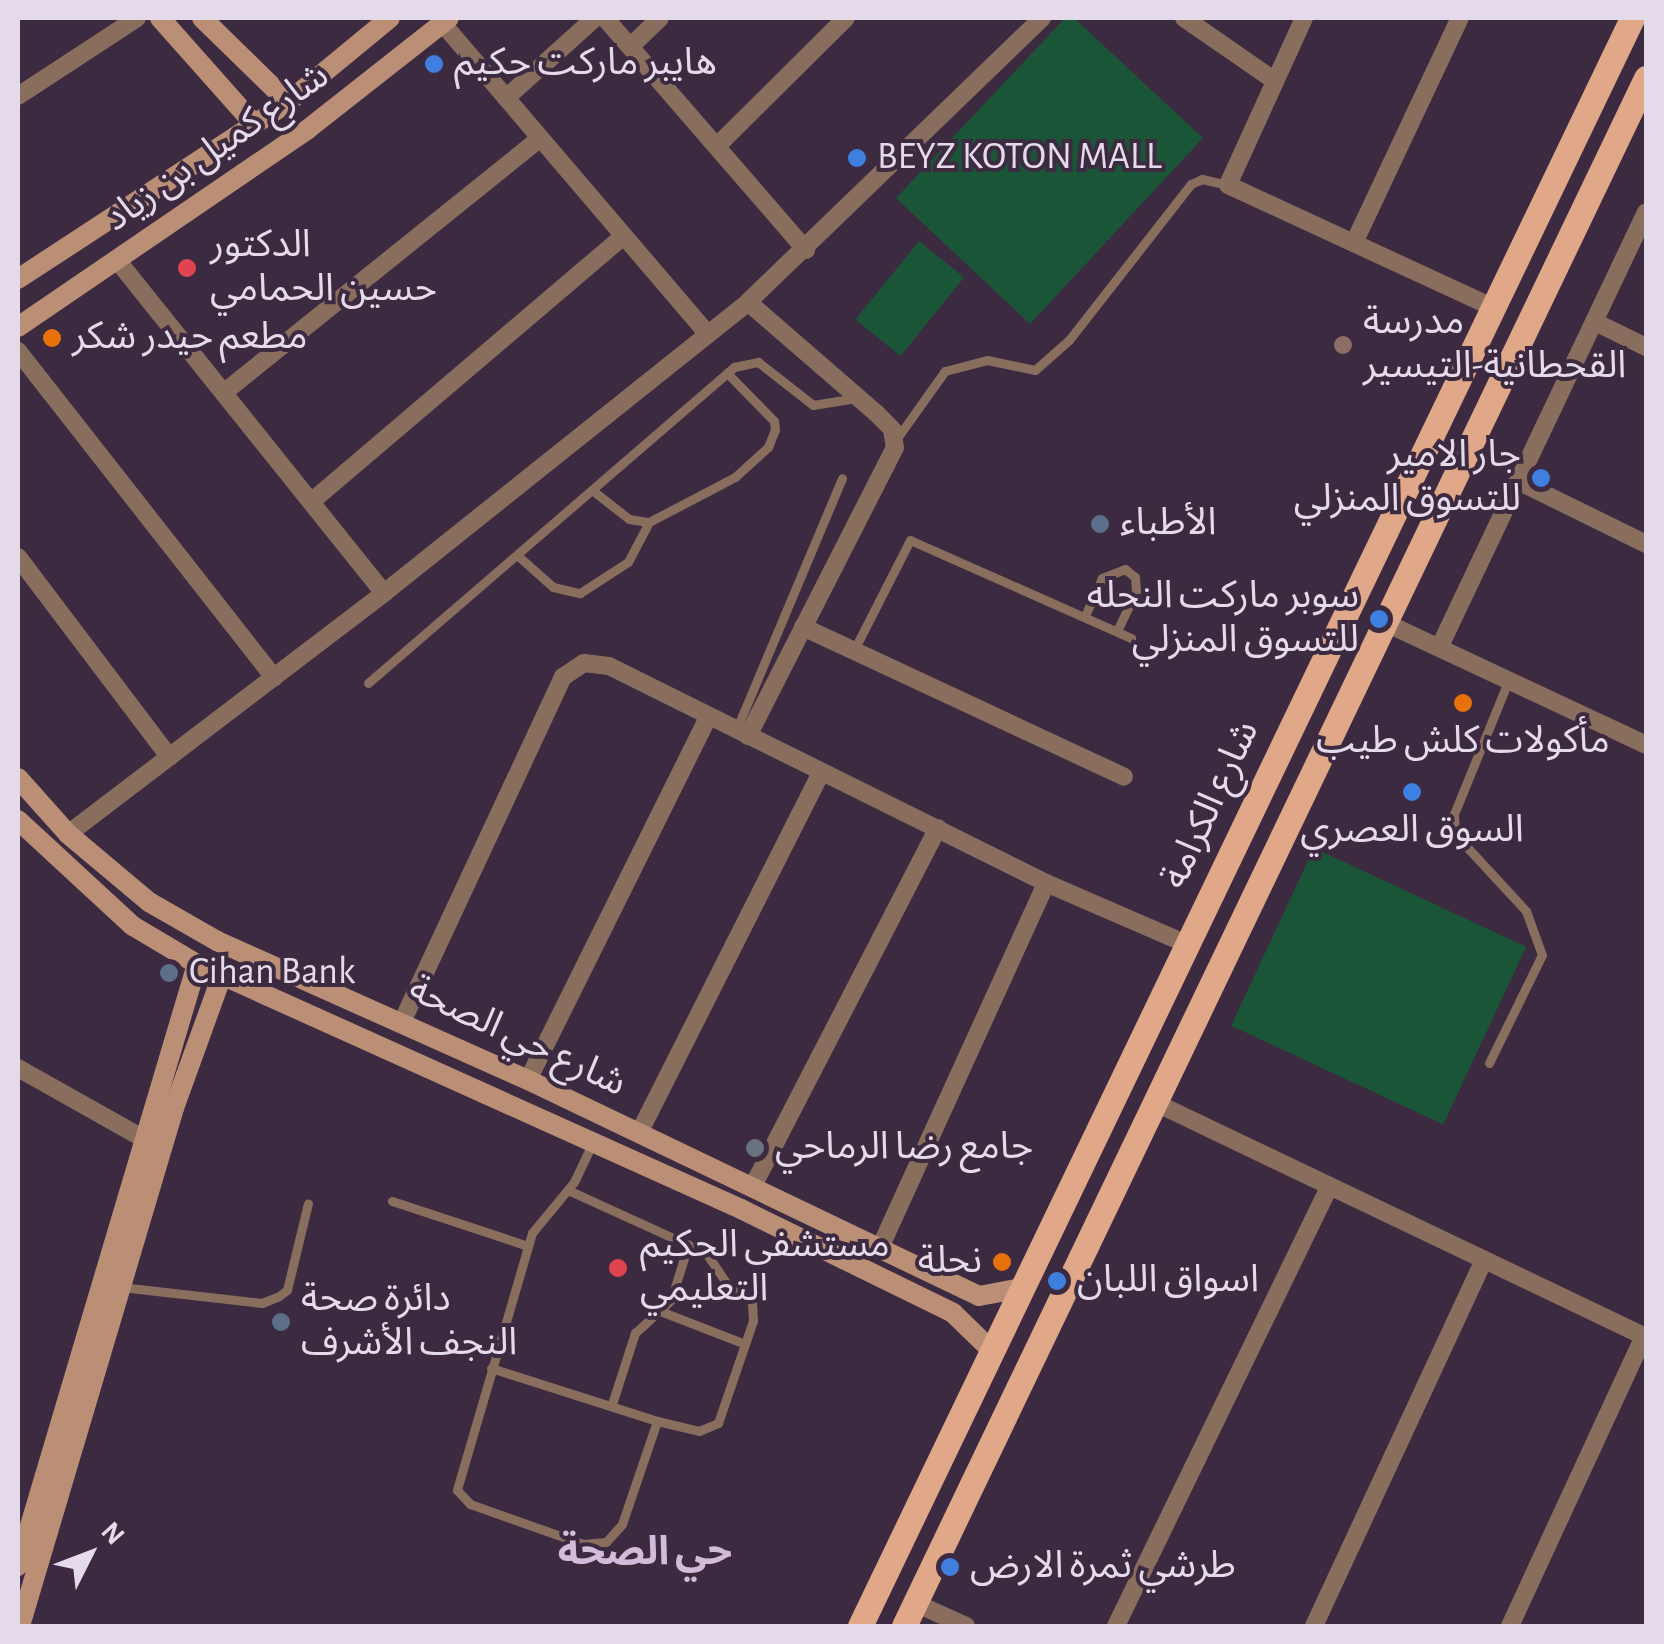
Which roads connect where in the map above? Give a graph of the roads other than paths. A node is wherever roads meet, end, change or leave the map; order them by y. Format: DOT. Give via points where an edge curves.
graph roads {
  1 [pos="137,18"];
  2 [pos="160,18"];
  3 [pos="202,18"];
  4 [pos="595,18"];
  5 [pos="605,18"];
  6 [pos="660,18"];
  7 [pos="846,18"];
  8 [pos="1042,18"];
  9 [pos="1184,18"];
  10 [pos="1304,18"];
  11 [pos="1460,18"];
  12 [pos="1632,18"];
  13 [pos="446,20"];
  14 [pos="384,22"];
  15 [pos="1620,45"];
  16 [pos="631,46"];
  17 [pos="404,54"];
  18 [pos="1646,66"];
  19 [pos="1646,78"];
  20 [pos="1275,81"];
  21 [pos="18,96"];
  22 [pos="506,98"];
  23 [pos="288,102"];
  24 [pos="254,125"];
  25 [pos="540,138"];
  26 [pos="717,146"];
  27 [pos="1228,185"];
  28 [pos="1646,213"];
  29 [pos="623,236"];
  30 [pos="1354,243"];
  31 [pos="806,250"];
  32 [pos="117,260"];
  33 [pos="18,279"];
  34 [pos="748,302"];
  35 [pos="1494,308"];
  36 [pos="1594,322"];
  37 [pos="18,326"];
  38 [pos="708,334"];
  39 [pos="1646,347"];
  40 [pos="18,351"];
  41 [pos="728,373"];
  42 [pos="227,390"];
  43 [pos="858,397"];
  44 [pos="894,442"];
  45 [pos="842,478"];
  46 [pos="1518,481"];
  47 [pos="592,490"];
  48 [pos="311,502"];
  49 [pos="648,522"];
  50 [pos="1646,544"];
  51 [pos="517,554"];
  52 [pos="18,557"];
  53 [pos="384,593"];
  54 [pos="1085,616"];
  55 [pos="1386,623"];
  56 [pos="803,626"];
  57 [pos="1117,631"];
  58 [pos="1131,638"];
  59 [pos="1440,646"];
  60 [pos="855,648"];
  61 [pos="274,678"];
  62 [pos="1509,680"];
  63 [pos="368,683"];
  64 [pos="708,717"];
  65 [pos="742,733"];
  66 [pos="1646,745"];
  67 [pos="169,757"];
  68 [pos="821,772"];
  69 [pos="1124,777"];
  70 [pos="18,778"];
  71 [pos="18,820"];
  72 [pos="1242,827"];
  73 [pos="938,828"];
  74 [pos="68,834"];
  75 [pos="1279,845"];
  76 [pos="1046,882"];
  77 [pos="1187,944"];
  78 [pos="197,964"];
  79 [pos="223,973"];
  80 [pos="402,1022"];
  81 [pos="1489,1063"];
  82 [pos="18,1068"];
  83 [pos="528,1080"];
  84 [pos="173,1082"];
  85 [pos="572,1101"];
  86 [pos="1156,1103"];
  87 [pos="166,1105"];
  88 [pos="604,1116"];
  89 [pos="563,1125"];
  90 [pos="639,1133"];
  91 [pos="144,1139"];
  92 [pos="594,1140"];
  93 [pos="1330,1186"];
  94 [pos="752,1188"];
  95 [pos="568,1190"];
  96 [pos="392,1201"];
  97 [pos="308,1203"];
  98 [pos="688,1245"];
  99 [pos="528,1246"];
  100 [pos="879,1250"];
  101 [pos="1484,1260"];
  102 [pos="121,1287"];
  103 [pos="1022,1288"];
  104 [pos="660,1312"];
  105 [pos="1645,1336"];
  106 [pos="745,1344"];
  107 [pos="991,1350"];
  108 [pos="491,1368"];
  109 [pos="612,1404"];
  110 [pos="657,1421"];
  111 [pos="18,1566"];
  112 [pos="909,1615"];
  113 [pos="20,1626"];
  114 [pos="860,1626"];
  115 [pos="966,1626"];
  116 [pos="1116,1626"];
  117 [pos="1314,1626"];
  118 [pos="1510,1626"];
  1 -- 21 [label="street"];
  2 -- 24 [label="main road"];
  3 -- 23 [label="main road"];
  4 -- 22 [label="street"];
  5 -- 16 [label="street"];
  6 -- 16 [label="street"];
  7 -- 26 [label="street"];
  8 -- 31 [label="street"];
  9 -- 20 [label="street"];
  10 -- 20 [label="street"];
  11 -- 30 [label="street"];
  12 -- 15 [label="main road, شارع الكرامة"];
  13 -- 17 [label="main road, شارع كميل بن زياد"];
  13 -- 22 [label="street"];
  14 -- 17 [label="main road"];
  14 -- 23 [label="main road, شارع كميل بن زياد"];
  15 -- 18 [label="main road" via="1626,60"];
  15 -- 35 [label="main road, شارع الكرامة"];
  16 -- 26 [label="street"];
  17 -- 32 [label="main road, شارع كميل بن زياد"];
  19 -- 55 [label="main road, شارع الكرامة"];
  20 -- 27 [label="street"];
  22 -- 25 [label="street"];
  23 -- 24 [label="main road, شارع كميل بن زياد"];
  24 -- 33 [label="main road, شارع كميل بن زياد"];
  25 -- 29 [label="street"];
  25 -- 42 [label="street"];
  26 -- 31 [label="street"];
  27 -- 30 [label="street"];
  27 -- 44 [label="lane" via="1202,179 1191,184 1069,340 1034,370 986,360 945,371"];
  28 -- 36 [label="street"];
  29 -- 38 [label="street"];
  29 -- 48 [label="street"];
  30 -- 35 [label="street"];
  31 -- 34 [label="street"];
  32 -- 37 [label="main road, شارع كميل بن زياد"];
  32 -- 42 [label="street"];
  34 -- 38 [label="street"];
  34 -- 43 [label="street"];
  35 -- 72 [label="main road, شارع الكرامة"];
  36 -- 39 [label="street"];
  36 -- 46 [label="street"];
  38 -- 53 [label="street"];
  40 -- 61 [label="street"];
  41 -- 43 [label="lane" via="748,360 813,404"];
  41 -- 47 [label="lane"];
  41 -- 49 [label="lane" via="774,421 773,440 735,477"];
  42 -- 48 [label="street"];
  43 -- 44 [label="street" via="892,429"];
  44 -- 56 [label="street"];
  45 -- 65 [label="lane"];
  46 -- 50 [label="street"];
  46 -- 59 [label="street"];
  47 -- 49 [label="lane" via="616,512"];
  47 -- 51 [label="lane"];
  48 -- 53 [label="street"];
  49 -- 51 [label="lane" via="628,562 580,593 552,586"];
  51 -- 63 [label="lane"];
  52 -- 67 [label="street"];
  53 -- 61 [label="street"];
  54 -- 57 [label="lane"];
  54 -- 57 [label="lane" via="1102,578 1126,569 1136,576 1136,591"];
  54 -- 60 [label="lane" via="910,540"];
  55 -- 59 [label="street"];
  55 -- 75 [label="main road, شارع الكرامة"];
  56 -- 60 [label="street"];
  56 -- 65 [label="street"];
  57 -- 58 [label="lane"];
  59 -- 62 [label="street"];
  60 -- 69 [label="street"];
  61 -- 67 [label="street"];
  62 -- 66 [label="street"];
  62 -- 81 [label="lane" via="1454,814 1455,834 1526,910 1542,955"];
  64 -- 65 [label="street"];
  64 -- 80 [label="street" via="608,666 572,668"];
  64 -- 83 [label="street"];
  65 -- 68 [label="street"];
  67 -- 74 [label="street"];
  68 -- 73 [label="street"];
  68 -- 90 [label="street"];
  70 -- 74 [label="main road, شارع حي الصحة"];
  71 -- 78 [label="main road, شارع حي الصحة" via="132,926"];
  72 -- 75 [label="main road" via="1264,827"];
  72 -- 77 [label="main road, شارع الكرامة"];
  73 -- 76 [label="street"];
  73 -- 94 [label="street"];
  74 -- 80 [label="main road, شارع حي الصحة" via="149,902 217,941"];
  75 -- 86 [label="main road, شارع الكرامة"];
  76 -- 77 [label="street"];
  76 -- 100 [label="street"];
  77 -- 103 [label="main road, شارع الكرامة"];
  78 -- 79 [label="main road, شارع حي الصحة"];
  78 -- 84 [label="main road"];
  79 -- 84 [label="main road"];
  79 -- 89 [label="main road, شارع حي الصحة"];
  80 -- 83 [label="main road, شارع حي الصحة"];
  82 -- 91 [label="street"];
  83 -- 85 [label="main road, شارع حي الصحة"];
  84 -- 87 [label="main road"];
  85 -- 88 [label="main road, شارع حي الصحة"];
  85 -- 89 [label="main road" via="578,1117"];
  86 -- 93 [label="street"];
  86 -- 112 [label="main road, شارع الكرامة"];
  87 -- 91 [label="main road"];
  87 -- 102 [label="main road"];
  88 -- 90 [label="main road, شارع حي الصحة"];
  88 -- 92 [label="main road" via="590,1124"];
  89 -- 92 [label="main road, شارع حي الصحة"];
  90 -- 94 [label="main road, شارع حي الصحة"];
  91 -- 111 [label="main road"];
  92 -- 95 [label="lane"];
  92 -- 107 [label="main road, شارع حي الصحة" via="953,1313"];
  93 -- 101 [label="street"];
  93 -- 116 [label="street"];
  94 -- 100 [label="main road, شارع حي الصحة"];
  95 -- 98 [label="lane"];
  95 -- 99 [label="lane" via="544,1214"];
  96 -- 99 [label="lane"];
  97 -- 102 [label="lane" via="287,1290 279,1296 262,1303"];
  98 -- 104 [label="lane" via="671,1300"];
  98 -- 106 [label="lane" via="711,1256 727,1284 752,1301"];
  99 -- 108 [label="lane"];
  100 -- 103 [label="main road, شارع حي الصحة" via="979,1296"];
  101 -- 105 [label="street"];
  101 -- 117 [label="street"];
  102 -- 113 [label="main road"];
  103 -- 107 [label="main road, شارع الكرامة"];
  104 -- 106 [label="lane"];
  104 -- 109 [label="lane" via="635,1333"];
  105 -- 118 [label="street"];
  106 -- 110 [label="lane" via="718,1423 699,1431"];
  107 -- 114 [label="main road, شارع الكرامة"];
  108 -- 109 [label="lane"];
  108 -- 110 [label="lane" via="458,1478 460,1496 582,1544 606,1542 618,1531"];
  109 -- 110 [label="lane"];
  112 -- 115 [label="street"];
}
